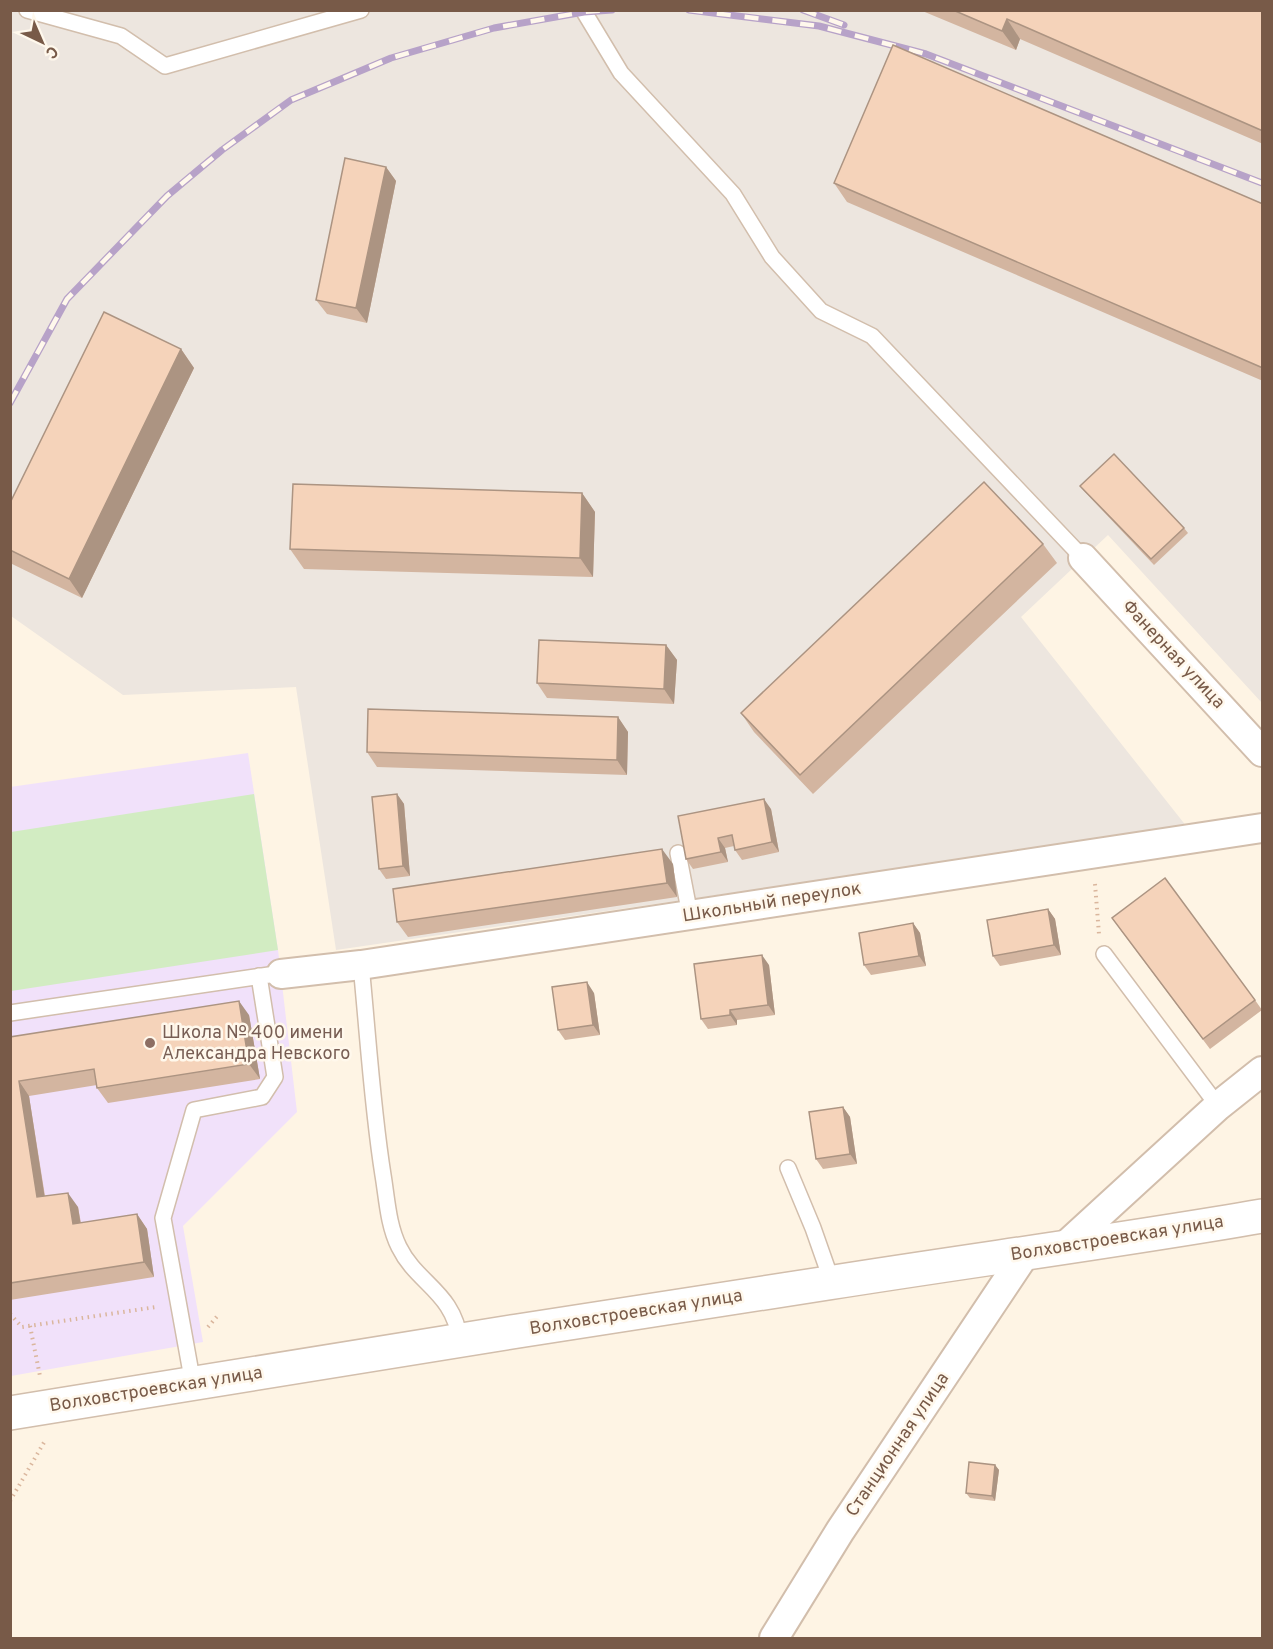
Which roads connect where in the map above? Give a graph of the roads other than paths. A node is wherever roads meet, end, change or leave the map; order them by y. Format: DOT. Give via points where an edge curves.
graph roads {
  1 [pos="27,10"];
  2 [pos="361,10"];
  3 [pos="584,10"];
  4 [pos="1083,558"];
  5 [pos="1263,752"];
  6 [pos="1263,828"];
  7 [pos="678,853"];
  8 [pos="690,915"];
  9 [pos="1104,954"];
  10 [pos="361,965"];
  11 [pos="270,975"];
  12 [pos="10,1013"];
  13 [pos="1263,1071"];
  14 [pos="1218,1106"];
  15 [pos="788,1168"];
  16 [pos="1263,1216"];
  17 [pos="1064,1247"];
  18 [pos="1025,1254"];
  19 [pos="832,1282"];
  20 [pos="460,1341"];
  21 [pos="193,1384"];
  22 [pos="10,1413"];
  23 [pos="774,1638"];
  1 -- 2 [label="lane" via="121,36 165,66"];
  3 -- 4 [label="lane" via="621,73 733,194 772,257 807,296 821,311 872,336"];
  4 -- 5 [label="street, Фанерная улица"];
  6 -- 8 [label="street, Школьный переулок"];
  7 -- 8 [label="lane"];
  8 -- 10 [label="street, Школьный переулок"];
  9 -- 14 [label="lane"];
  10 -- 11 [label="street, Школьный переулок"];
  10 -- 20 [label="lane" via="379,1151 390,1221 399,1248 451,1308"];
  11 -- 12 [label="lane"];
  11 -- 21 [label="lane" via="275,1077 262,1097 194,1110 163,1218"];
  13 -- 14 [label="street"];
  14 -- 17 [label="street"];
  15 -- 19 [label="lane"];
  16 -- 17 [label="street, Волховстроевская улица"];
  17 -- 18 [label="street, Волховстроевская улица"];
  18 -- 19 [label="street, Волховстроевская улица"];
  18 -- 23 [label="street, Станционная улица" via="840,1531"];
  19 -- 20 [label="street, Волховстроевская улица"];
  20 -- 21 [label="street, Волховстроевская улица"];
  21 -- 22 [label="street, Волховстроевская улица"];
}
